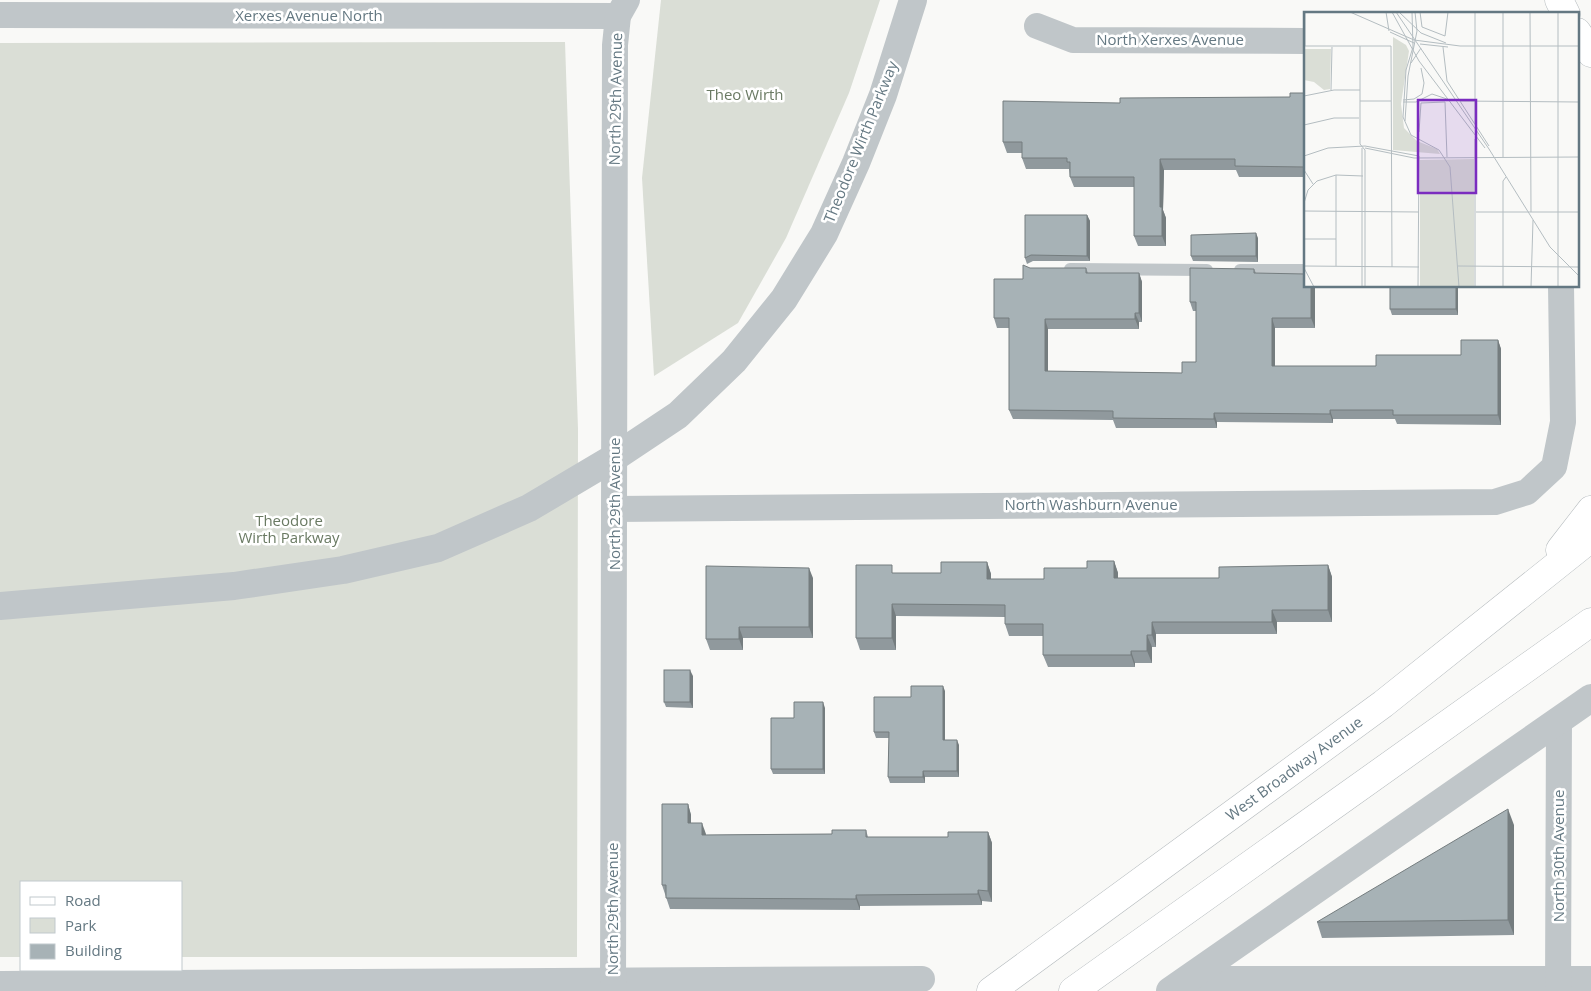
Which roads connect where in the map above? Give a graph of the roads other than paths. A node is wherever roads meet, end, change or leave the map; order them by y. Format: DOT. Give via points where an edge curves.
graph roads {
  1 [pos="913,0"];
  2 [pos="1558,0"];
  3 [pos="617,5"];
  4 [pos="1565,12"];
  5 [pos="0,15"];
  6 [pos="1037,26"];
  7 [pos="1578,34"];
  8 [pos="1304,41"];
  9 [pos="1591,53"];
  10 [pos="1052,269"];
  11 [pos="1304,270"];
  12 [pos="1561,288"];
  13 [pos="615,457"];
  14 [pos="615,509"];
  15 [pos="1591,510"];
  16 [pos="1591,538"];
  17 [pos="1531,587"];
  18 [pos="0,606"];
  19 [pos="1591,622"];
  20 [pos="1591,698"];
  21 [pos="1559,720"];
  22 [pos="922,979"];
  23 [pos="1591,979"];
  24 [pos="0,984"];
  25 [pos="1179,985"];
  26 [pos="1558,985"];
  27 [pos="613,986"];
  28 [pos="992,991"];
  29 [pos="1073,991"];
  1 -- 13 [label="street, Theodore Wirth Parkway" via="883,95 856,163 824,234 784,299 734,361 678,415"];
  2 -- 4 [label="main road"];
  3 -- 5 [label="street, Xerxes Avenue North"];
  3 -- 13 [label="street, North 29th Avenue"];
  6 -- 8 [label="street, North Xerxes Avenue" via="1073,40"];
  7 -- 9 [label="main road"];
  10 -- 11 [label="lane"];
  12 -- 14 [label="street, North Washburn Avenue" via="1563,422 1554,466 1527,492 1495,502"];
  13 -- 14 [label="street, North 29th Avenue"];
  13 -- 18 [label="street, Theodore Wirth Parkway" via="529,508 438,548 342,570 234,586"];
  14 -- 27 [label="street, North 29th Avenue"];
  15 -- 17 [label="main road"];
  16 -- 17 [label="main road, West Broadway Avenue"];
  17 -- 28 [label="main road, West Broadway Avenue" via="1382,704"];
  19 -- 29 [label="main road"];
  20 -- 21 [label="street"];
  21 -- 25 [label="street"];
  21 -- 26 [label="street, North 30th Avenue"];
  22 -- 27 [label="street"];
  23 -- 26 [label="street"];
  24 -- 27 [label="street"];
  25 -- 26 [label="street"];
}
